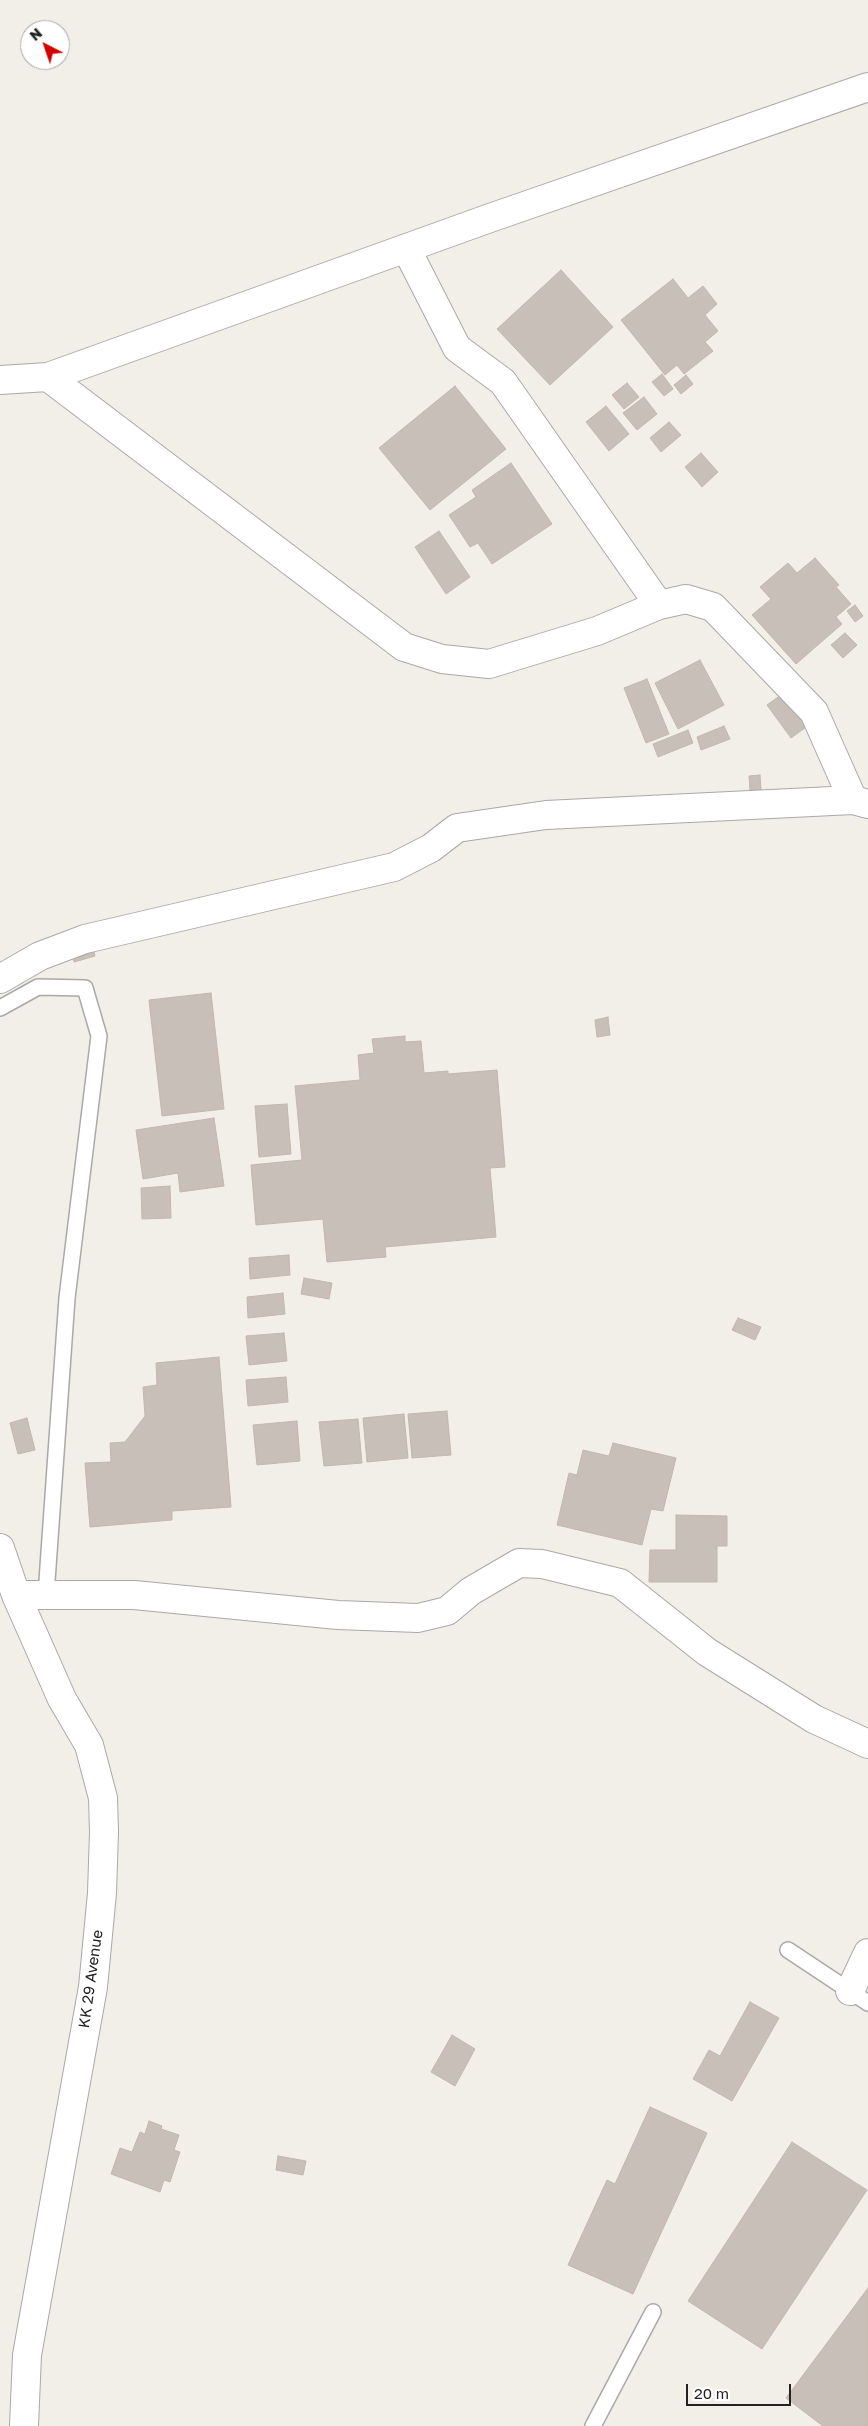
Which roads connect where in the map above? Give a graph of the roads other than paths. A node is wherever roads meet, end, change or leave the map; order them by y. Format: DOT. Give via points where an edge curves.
graph roads {
  1 [pos="868,87"];
  2 [pos="406,248"];
  3 [pos="48,378"];
  4 [pos="0,380"];
  5 [pos="658,605"];
  6 [pos="861,802"];
  7 [pos="0,979"];
  8 [pos="0,1008"];
  9 [pos="0,1548"];
  10 [pos="16,1595"];
  11 [pos="46,1595"];
  12 [pos="868,1744"];
  13 [pos="788,1950"];
  14 [pos="868,1954"];
  15 [pos="859,1997"];
  16 [pos="653,2312"];
  17 [pos="24,2426"];
  18 [pos="593,2426"];
  1 -- 2 [label="street"];
  2 -- 3 [label="street"];
  2 -- 5 [label="street" via="457,348 503,382"];
  3 -- 4 [label="street"];
  3 -- 5 [label="street" via="404,647 442,659 489,664 598,631"];
  5 -- 6 [label="street" via="686,599 713,607 814,712"];
  6 -- 7 [label="street" via="546,815 456,828 431,848 394,867 85,939 40,956"];
  8 -- 11 [label="lane" via="38,987 85,988 99,1036 67,1298"];
  9 -- 10 [label="street, KK 29 Avenue"];
  10 -- 11 [label="street"];
  10 -- 17 [label="street, KK 29 Avenue" via="62,1699 90,1745 103,1798 104,1832 93,1988 27,2355"];
  11 -- 12 [label="street" via="134,1595 347,1615 418,1618 447,1611 471,1591 519,1562 542,1564 620,1582 707,1652 814,1719"];
  13 -- 15 [label="lane"];
  14 -- 15 [label="street"];
  16 -- 18 [label="lane"];
}
